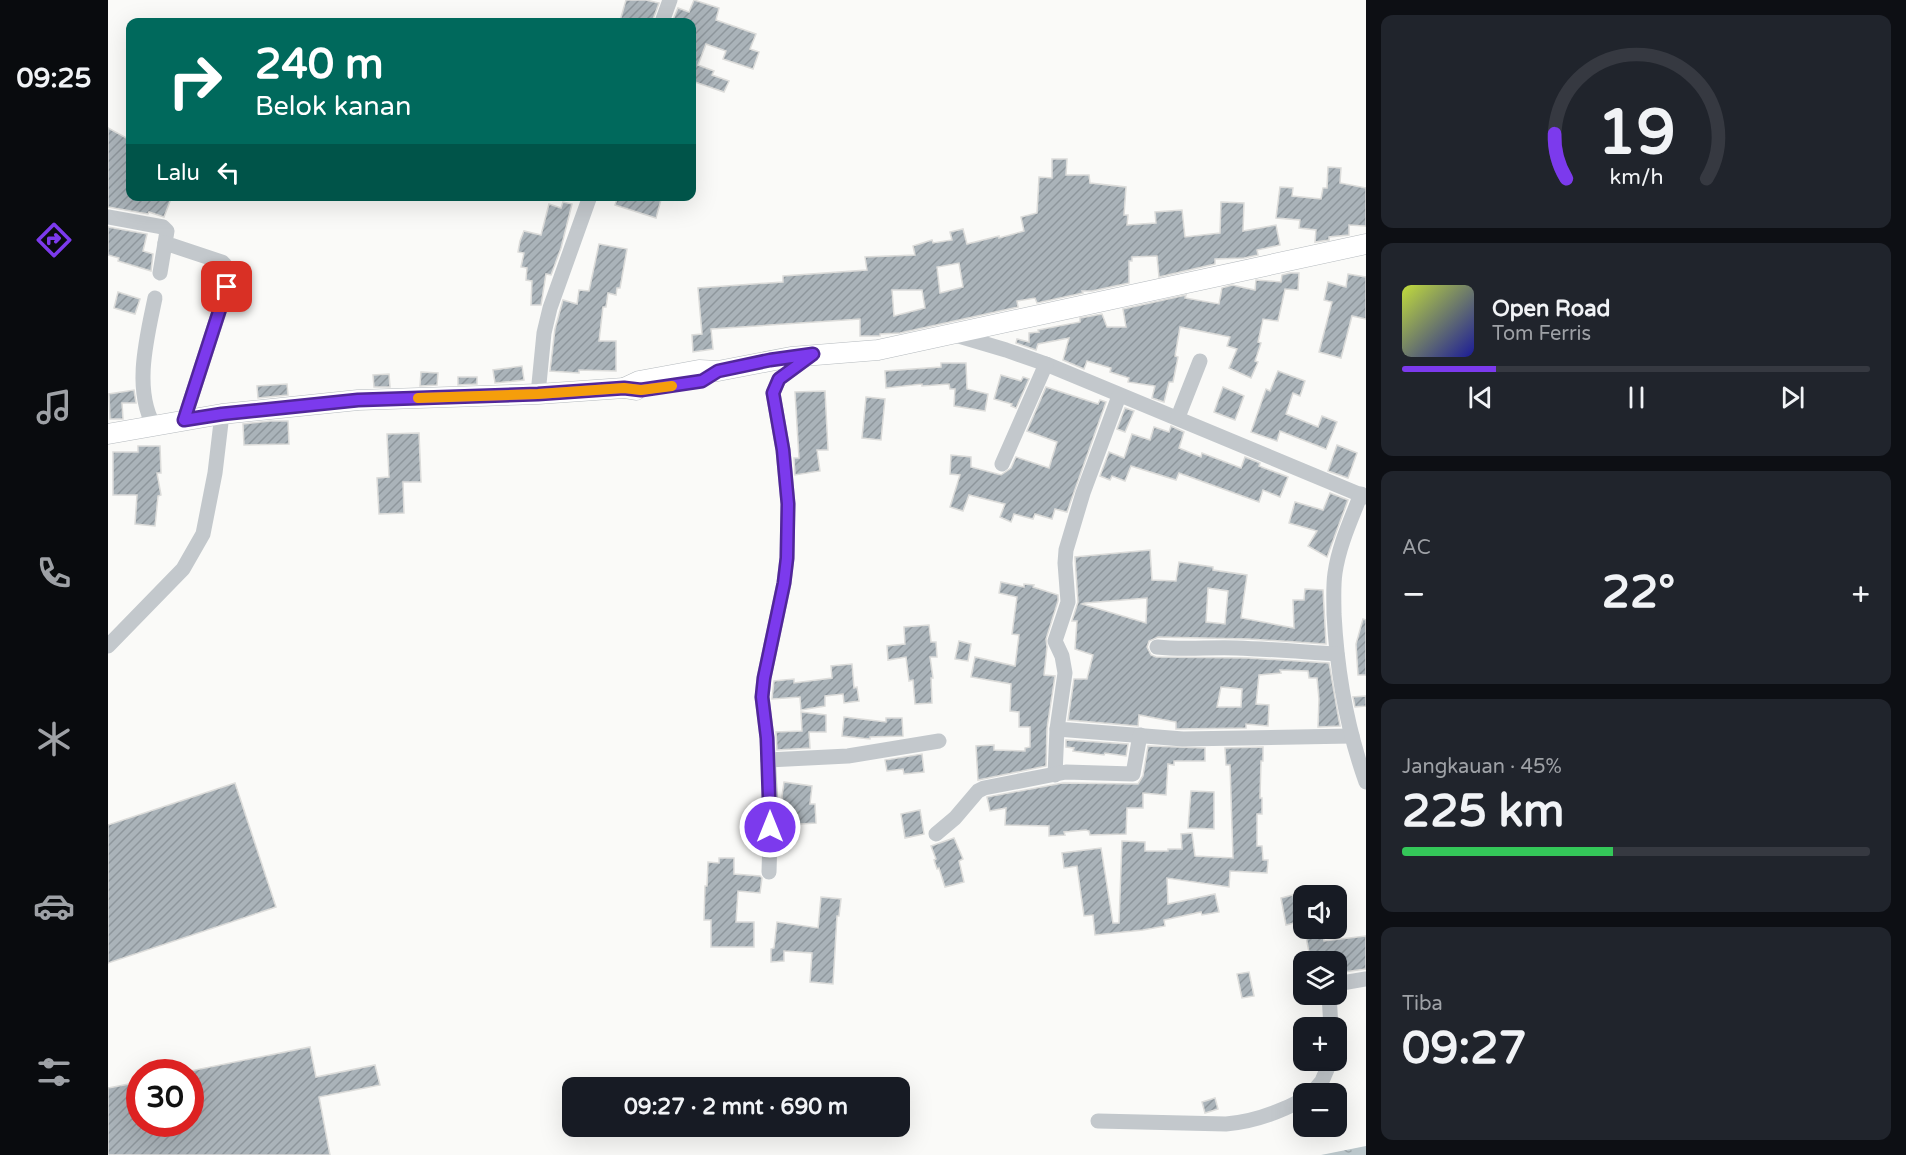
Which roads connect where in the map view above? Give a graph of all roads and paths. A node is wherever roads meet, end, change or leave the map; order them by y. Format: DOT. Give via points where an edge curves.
graph roads {
  1 [pos="670,0"];
  2 [pos="663,18"];
  3 [pos="588,201"];
  4 [pos="108,217"];
  5 [pos="165,243"];
  6 [pos="1366,244"];
  7 [pos="160,273"];
  8 [pos="154,298"];
  9 [pos="952,334"];
  10 [pos="813,354"];
  11 [pos="1200,361"];
  12 [pos="1046,364"];
  13 [pos="538,394"];
  14 [pos="1119,396"];
  15 [pos="222,414"];
  16 [pos="1178,417"];
  17 [pos="184,420"];
  18 [pos="154,426"];
  19 [pos="108,434"];
  20 [pos="1002,464"];
  21 [pos="1364,495"];
  22 [pos="108,646"];
  23 [pos="1157,647"];
  24 [pos="1337,654"];
  25 [pos="1057,729"];
  26 [pos="1140,735"];
  27 [pos="1352,736"];
  28 [pos="939,741"];
  29 [pos="768,760"];
  30 [pos="1055,775"];
  31 [pos="1366,782"];
  32 [pos="936,834"];
  33 [pos="769,872"];
  34 [pos="1366,979"];
  35 [pos="1347,982"];
  36 [pos="1293,1104"];
  37 [pos="1098,1120"];
  1 -- 2 [label="street"];
  3 -- 13 [label="street" via="550,308"];
  4 -- 5 [label="street" via="163,227 167,231"];
  5 -- 7 [label="street"];
  5 -- 17 [label="street" via="222,262 229,276"];
  6 -- 9 [label="main road"];
  8 -- 18 [label="street" via="144,376 145,405"];
  9 -- 10 [label="main road" via="878,350"];
  9 -- 12 [label="street"];
  10 -- 13 [label="main road" via="635,387"];
  10 -- 29 [label="street" via="779,379 773,393 788,504 784,583 762,697"];
  11 -- 16 [label="street"];
  12 -- 14 [label="street"];
  12 -- 20 [label="street"];
  13 -- 15 [label="main road" via="358,400"];
  14 -- 16 [label="street"];
  14 -- 25 [label="street" via="1066,550 1068,602 1055,641 1065,673"];
  15 -- 17 [label="main road"];
  15 -- 22 [label="street" via="203,534 183,569"];
  16 -- 21 [label="street"];
  17 -- 18 [label="main road"];
  18 -- 19 [label="main road"];
  21 -- 24 [label="street" via="1344,536 1335,575"];
  23 -- 24 [label="street"];
  24 -- 27 [label="street"];
  25 -- 26 [label="street"];
  25 -- 30 [label="street"];
  26 -- 27 [label="street" via="1183,739"];
  26 -- 30 [label="street" via="1133,774"];
  27 -- 31 [label="street"];
  28 -- 29 [label="street" via="848,756"];
  29 -- 33 [label="street"];
  30 -- 32 [label="street" via="984,788"];
  34 -- 35 [label="street"];
  36 -- 37 [label="street" via="1242,1123"];
}
